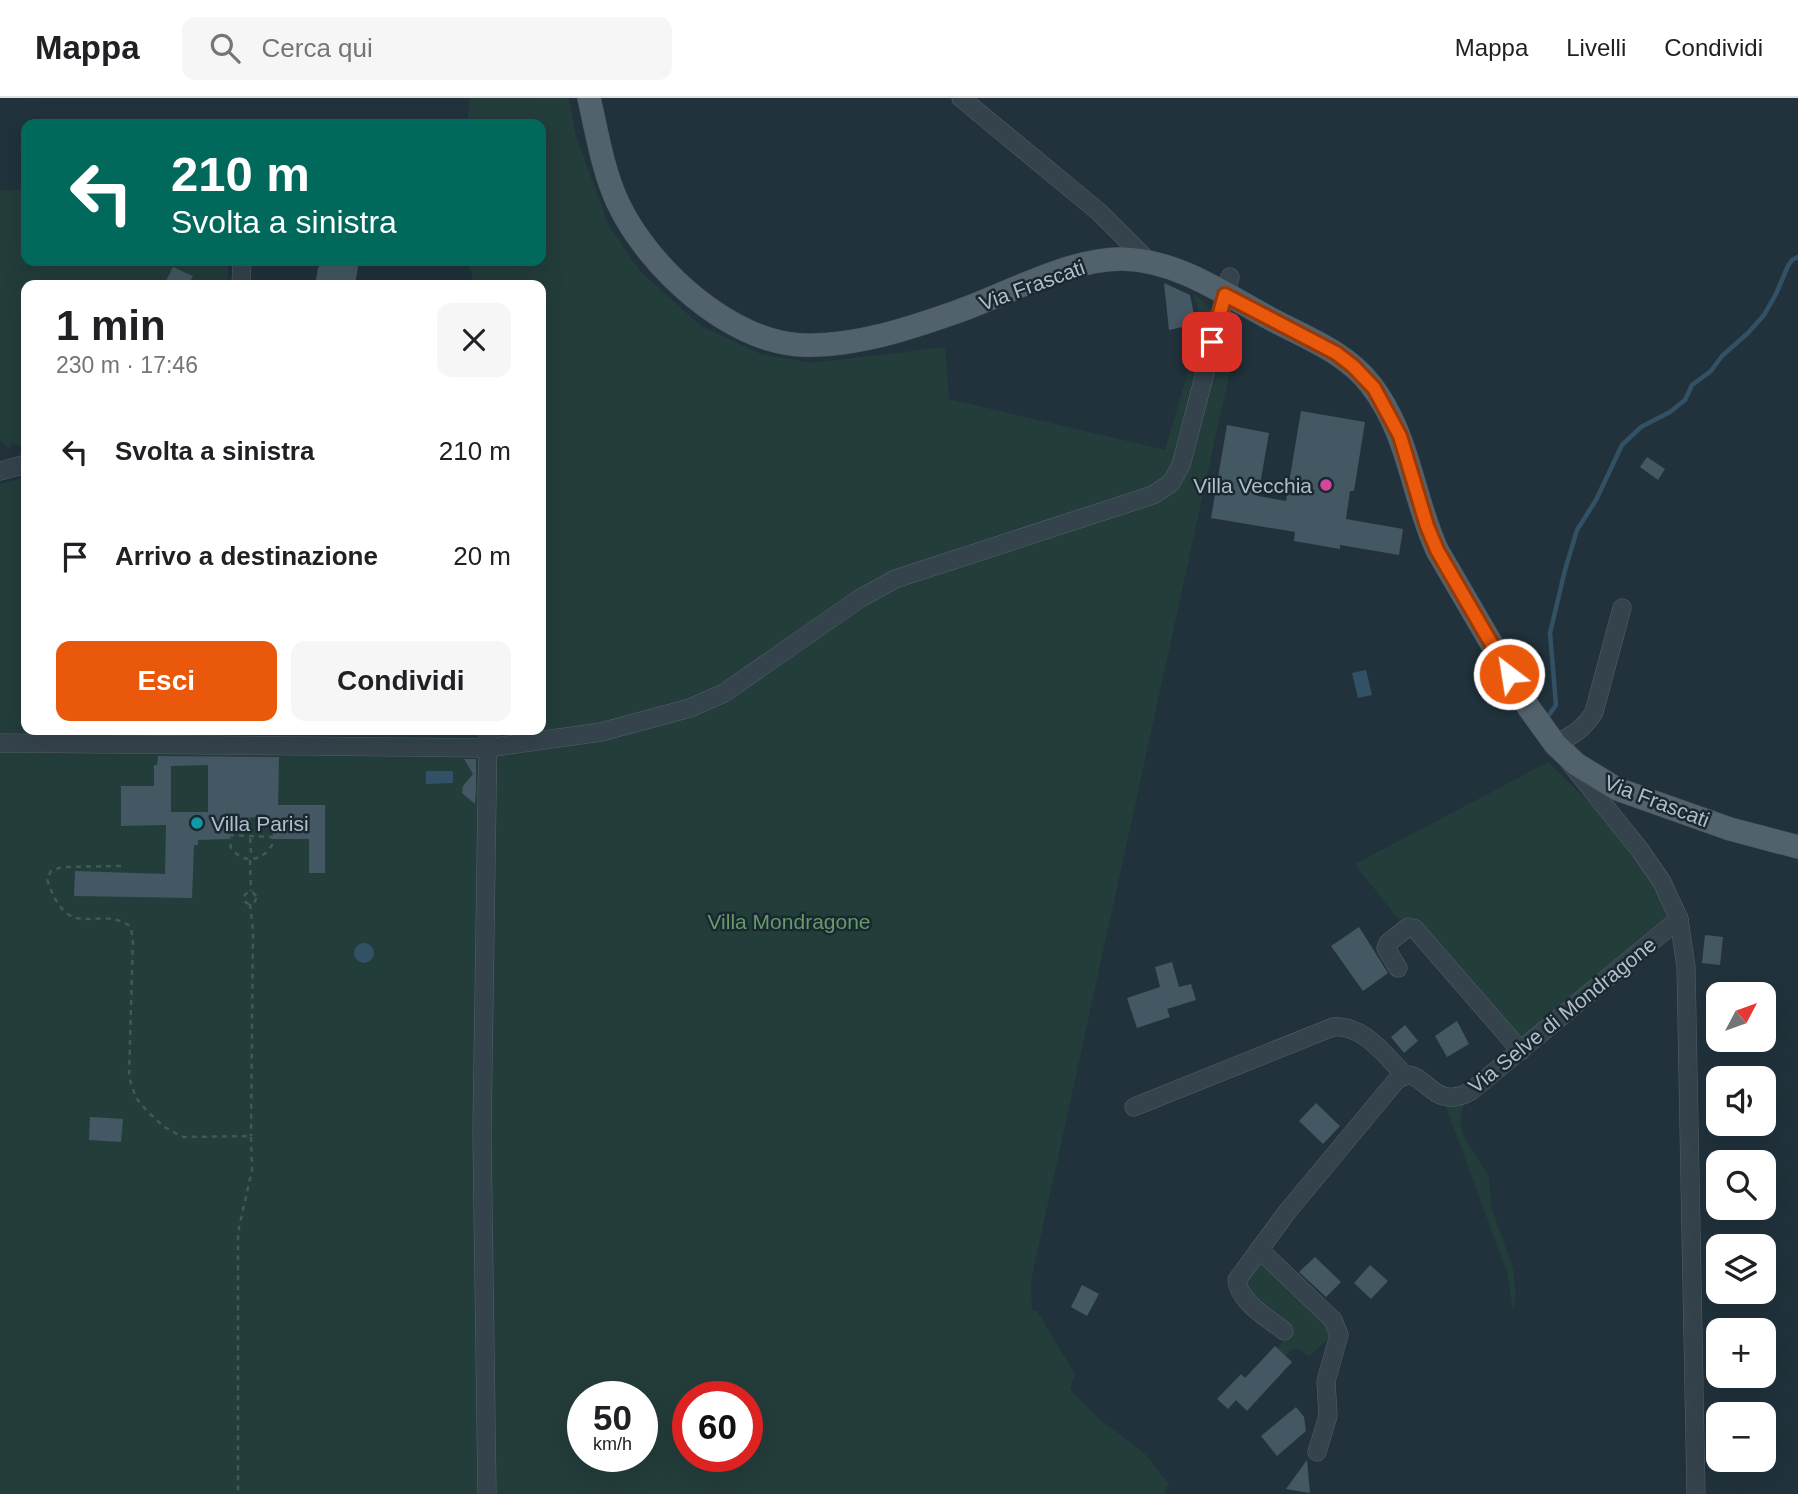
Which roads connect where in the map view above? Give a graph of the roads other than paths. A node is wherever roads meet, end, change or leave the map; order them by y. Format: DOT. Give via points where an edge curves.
graph roads {
  1 [pos="590,98"];
  2 [pos="961,98"];
  3 [pos="1149,262"];
  4 [pos="1228,286"];
  5 [pos="21,465"];
  6 [pos="0,471"];
  7 [pos="1622,608"];
  8 [pos="546,734"];
  9 [pos="539,735"];
  10 [pos="488,739"];
  11 [pos="0,743"];
  12 [pos="1555,744"];
  13 [pos="1798,847"];
  14 [pos="1679,919"];
  15 [pos="1398,968"];
  16 [pos="1521,1051"];
  17 [pos="1406,1076"];
  18 [pos="1135,1107"];
  19 [pos="1259,1248"];
  20 [pos="1284,1331"];
  21 [pos="1317,1452"];
  22 [pos="487,1494"];
  23 [pos="1696,1494"];
  1 -- 3 [label="main road, Via Frascati" via="615,196 644,248 708,306 739,326 775,340 816,345 862,338 937,319 1087,263"];
  2 -- 3 [label="street" via="1099,212"];
  3 -- 4 [label="main road, Via Frascati"];
  4 -- 8 [label="street" via="1181,465 1164,489 895,579 859,599 738,685 700,704 616,729"];
  4 -- 12 [label="main road, Via Frascati" via="1336,353 1374,388 1400,436 1437,550"];
  5 -- 6 [label="street"];
  7 -- 12 [label="street" via="1594,712 1575,734"];
  9 -- 10 [label="street"];
  10 -- 11 [label="street"];
  10 -- 22 [label="street" via="482,1133"];
  12 -- 13 [label="main road, Via Frascati" via="1584,770 1617,789 1730,829"];
  12 -- 14 [label="street, Via Selve di Mondragone" via="1650,863"];
  14 -- 16 [label="street, Via Selve di Mondragone"];
  14 -- 23 [label="street, Via Selve di Mondragone" via="1686,967"];
  15 -- 16 [label="street" via="1386,948 1408,926"];
  16 -- 17 [label="street, Via Selve di Mondragone" via="1457,1097 1438,1095 1421,1080"];
  17 -- 18 [label="street, Via Selve di Mondragone" via="1359,1032 1333,1027"];
  17 -- 19 [label="street" via="1395,1082"];
  19 -- 20 [label="street" via="1237,1285 1246,1299"];
  19 -- 21 [label="street" via="1339,1329 1326,1381 1328,1416"];
}
